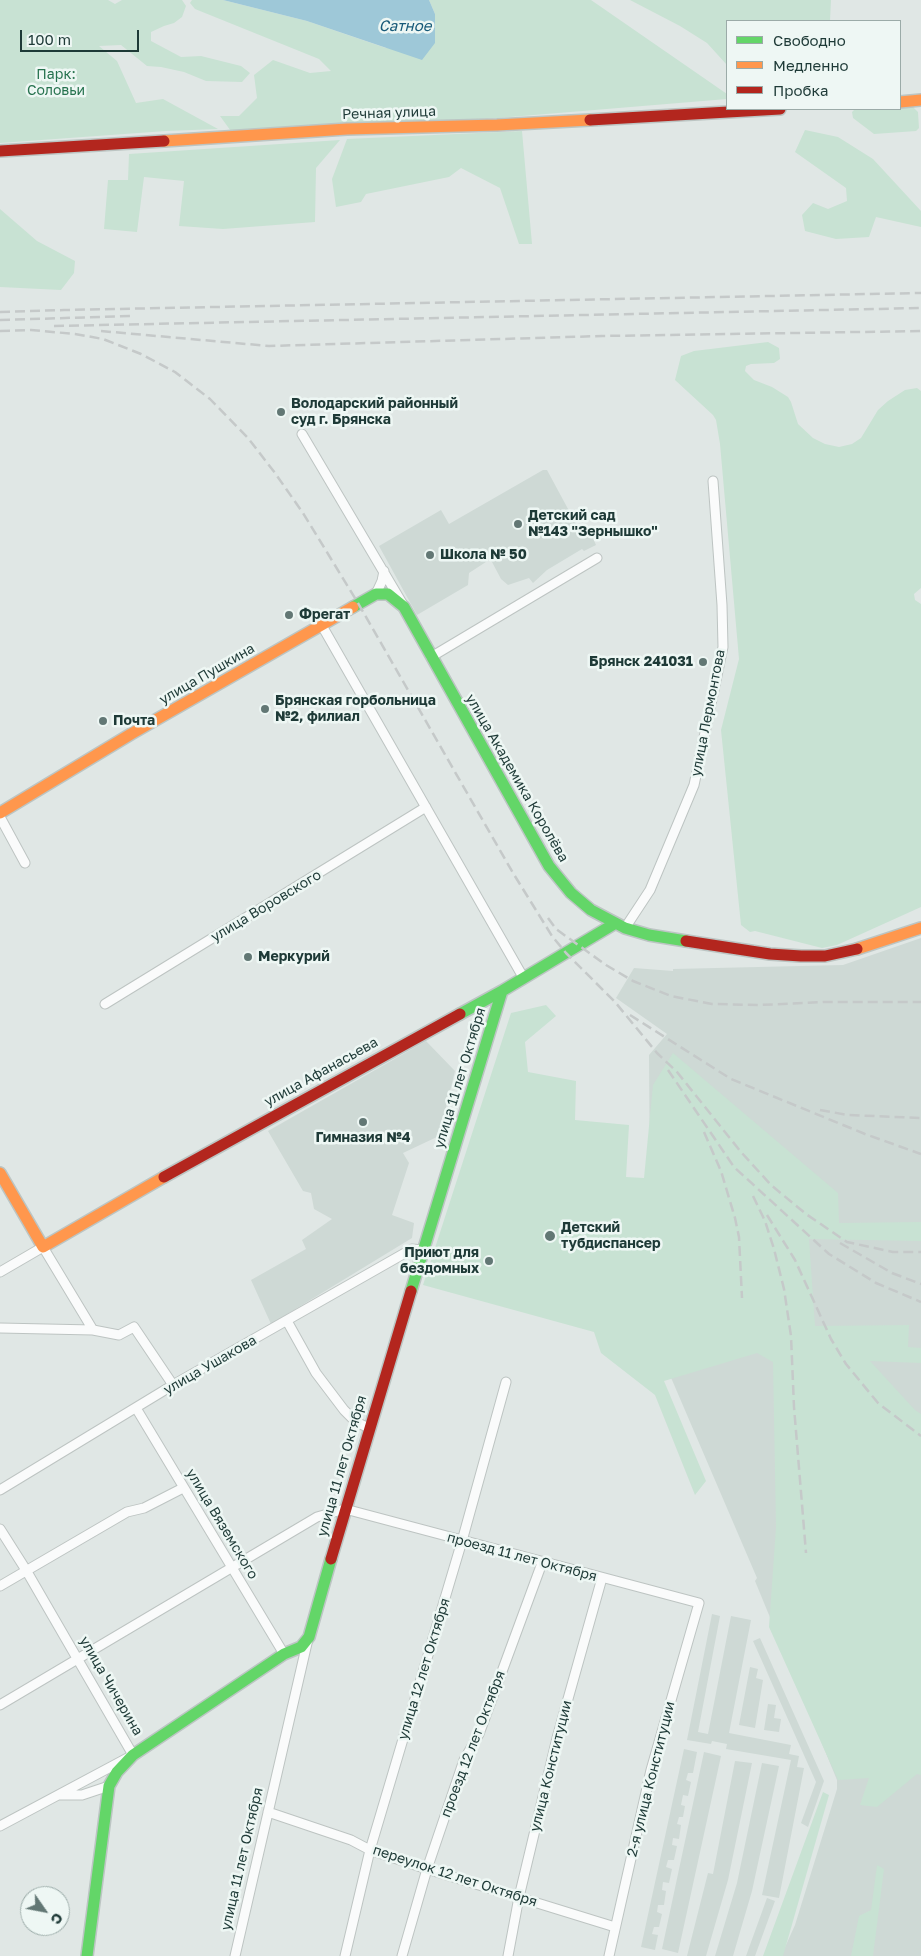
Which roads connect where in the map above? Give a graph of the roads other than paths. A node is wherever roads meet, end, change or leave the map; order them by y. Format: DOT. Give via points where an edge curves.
graph roads {
  1 [pos="921,100"];
  2 [pos="901,102"];
  3 [pos="762,110"];
  4 [pos="0,151"];
  5 [pos="302,434"];
  6 [pos="713,481"];
  7 [pos="597,558"];
  8 [pos="384,571"];
  9 [pos="376,594"];
  10 [pos="404,607"];
  11 [pos="321,624"];
  12 [pos="431,657"];
  13 [pos="426,807"];
  14 [pos="0,815"];
  15 [pos="25,863"];
  16 [pos="620,926"];
  17 [pos="921,928"];
  18 [pos="523,977"];
  19 [pos="502,991"];
  20 [pos="105,1004"];
  21 [pos="0,1174"];
  22 [pos="43,1247"];
  23 [pos="423,1250"];
  24 [pos="0,1272"];
  25 [pos="287,1321"];
  26 [pos="0,1328"];
  27 [pos="93,1330"];
  28 [pos="506,1382"];
  29 [pos="173,1384"];
  30 [pos="136,1408"];
  31 [pos="369,1428"];
  32 [pos="183,1488"];
  33 [pos="0,1490"];
  34 [pos="345,1509"];
  35 [pos="0,1529"];
  36 [pos="462,1541"];
  37 [pos="542,1563"];
  38 [pos="231,1568"];
  39 [pos="26,1570"];
  40 [pos="602,1578"];
  41 [pos="0,1586"];
  42 [pos="699,1603"];
  43 [pos="309,1637"];
  44 [pos="284,1654"];
  45 [pos="78,1660"];
  46 [pos="0,1705"];
  47 [pos="133,1755"];
  48 [pos="109,1786"];
  49 [pos="60,1794"];
  50 [pos="268,1812"];
  51 [pos="0,1826"];
  52 [pos="370,1850"];
  53 [pos="426,1869"];
  54 [pos="519,1897"];
  55 [pos="615,1927"];
  56 [pos="87,1956"];
  57 [pos="235,1956"];
  58 [pos="345,1956"];
  59 [pos="402,1956"];
  60 [pos="508,1956"];
  61 [pos="609,1956"];
  1 -- 2 [label="main road"];
  3 -- 4 [label="main road, Речная улица" via="497,125 347,129"];
  5 -- 8 [label="street, улица Академика Королёва"];
  6 -- 16 [label="street, улица Лермонтова" via="722,647 694,785 650,890"];
  7 -- 12 [label="street"];
  8 -- 9 [label="street"];
  8 -- 10 [label="street, улица Академика Королёва"];
  9 -- 10 [label="main road" via="388,594"];
  9 -- 11 [label="main road, улица Пушкина"];
  10 -- 12 [label="main road, улица Академика Королёва"];
  11 -- 13 [label="street"];
  11 -- 14 [label="main road, улица Пушкина" via="131,734"];
  12 -- 16 [label="main road, улица Академика Королёва" via="549,866 571,893 591,910"];
  13 -- 18 [label="street"];
  13 -- 20 [label="street, улица Воровского"];
  14 -- 15 [label="street"];
  16 -- 17 [label="main road, улица Академика Королёва" via="665,938 802,956 825,956 853,950"];
  16 -- 18 [label="main road, улица Афанасьева"];
  18 -- 19 [label="main road, улица Афанасьева"];
  19 -- 22 [label="main road, улица Афанасьева" via="194,1159"];
  19 -- 23 [label="main road, улица 11 лет Октября"];
  21 -- 22 [label="main road"];
  22 -- 24 [label="street"];
  22 -- 27 [label="street"];
  23 -- 25 [label="street, улица Ушакова" via="412,1249"];
  23 -- 31 [label="main road, улица 11 лет Октября"];
  25 -- 29 [label="street, улица Ушакова"];
  25 -- 31 [label="street" via="316,1373 344,1410 356,1422"];
  26 -- 27 [label="street"];
  27 -- 29 [label="street" via="119,1335 134,1327"];
  28 -- 36 [label="street, улица 12 лет Октября"];
  29 -- 30 [label="street, улица Ушакова"];
  30 -- 32 [label="street, улица Вяземского"];
  30 -- 33 [label="street, улица Ушакова"];
  31 -- 34 [label="main road, улица 11 лет Октября"];
  32 -- 38 [label="street, улица Вяземского"];
  32 -- 39 [label="street" via="144,1508 126,1512"];
  34 -- 36 [label="street, проезд 11 лет Октября"];
  34 -- 38 [label="street" via="317,1517"];
  34 -- 43 [label="main road, улица 11 лет Октября"];
  35 -- 39 [label="street, улица Чичерина"];
  36 -- 37 [label="street, проезд 11 лет Октября"];
  36 -- 52 [label="street, улица 12 лет Октября"];
  37 -- 40 [label="street, проезд 11 лет Октября"];
  37 -- 53 [label="street, проезд 12 лет Октября" via="479,1734 464,1760"];
  38 -- 44 [label="street, улица Вяземского"];
  38 -- 45 [label="street"];
  39 -- 41 [label="street"];
  39 -- 45 [label="street, улица Чичерина"];
  40 -- 42 [label="street, проезд 11 лет Октября"];
  40 -- 54 [label="street, улица Конституции" via="557,1738"];
  42 -- 55 [label="street, 2-я улица Конституции" via="651,1770"];
  43 -- 44 [label="main road" via="301,1648"];
  43 -- 50 [label="street, улица 11 лет Октября"];
  44 -- 47 [label="main road"];
  45 -- 46 [label="street"];
  45 -- 47 [label="street, улица Чичерина"];
  47 -- 48 [label="main road, улица Чичерина"];
  47 -- 49 [label="street"];
  48 -- 49 [label="street" via="82,1795"];
  48 -- 56 [label="main road, улица Чичерина"];
  49 -- 51 [label="street"];
  50 -- 52 [label="street, переулок 12 лет Октября" via="351,1840"];
  50 -- 57 [label="street, улица 11 лет Октября"];
  52 -- 53 [label="street, переулок 12 лет Октября"];
  52 -- 58 [label="street, улица 12 лет Октября"];
  53 -- 54 [label="street, переулок 12 лет Октября"];
  53 -- 59 [label="street, проезд 12 лет Октября"];
  54 -- 55 [label="street, переулок 12 лет Октября"];
  54 -- 60 [label="street, улица Конституции"];
  55 -- 61 [label="street, 2-я улица Конституции"];
}
